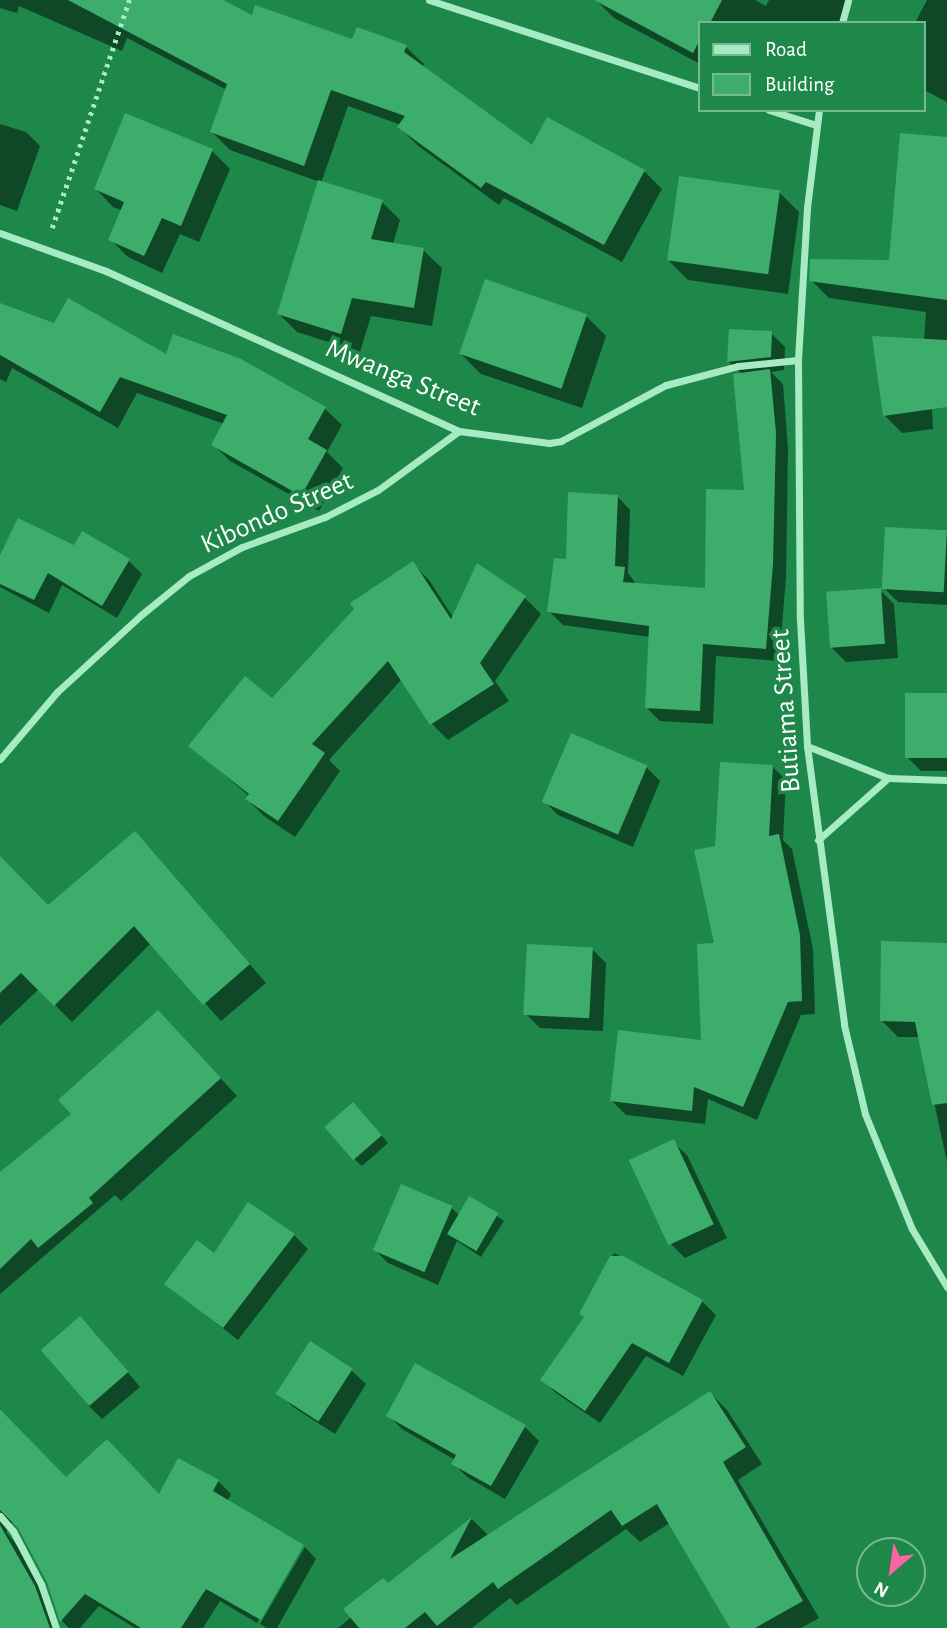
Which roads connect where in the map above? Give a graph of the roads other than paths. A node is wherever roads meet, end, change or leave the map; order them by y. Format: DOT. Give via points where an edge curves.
graph roads {
  1 [pos="429,0"];
  2 [pos="848,0"];
  3 [pos="843,21"];
  4 [pos="698,87"];
  5 [pos="775,112"];
  6 [pos="819,112"];
  7 [pos="816,125"];
  8 [pos="0,233"];
  9 [pos="798,360"];
  10 [pos="459,431"];
  11 [pos="807,746"];
  12 [pos="0,760"];
  13 [pos="888,778"];
  14 [pos="947,780"];
  15 [pos="818,840"];
  16 [pos="947,1287"];
  17 [pos="0,1516"];
  18 [pos="56,1628"];
  1 -- 4 [label="street"];
  2 -- 3 [label="street"];
  5 -- 7 [label="street"];
  6 -- 7 [label="street, Butiama Street"];
  7 -- 9 [label="street, Butiama Street"];
  8 -- 10 [label="street, Mwanga Street" via="106,271"];
  9 -- 10 [label="street, Mwanga Street" via="738,366 666,385 561,441"];
  9 -- 11 [label="street, Butiama Street" via="800,620"];
  10 -- 12 [label="street, Kibondo Street" via="378,490 325,517 242,547 189,576 57,692"];
  11 -- 13 [label="street"];
  11 -- 15 [label="street, Butiama Street"];
  13 -- 14 [label="street"];
  13 -- 15 [label="street"];
  15 -- 16 [label="street, Butiama Street" via="844,1025 865,1114 912,1229"];
  17 -- 18 [label="street" via="41,1584"];
}
